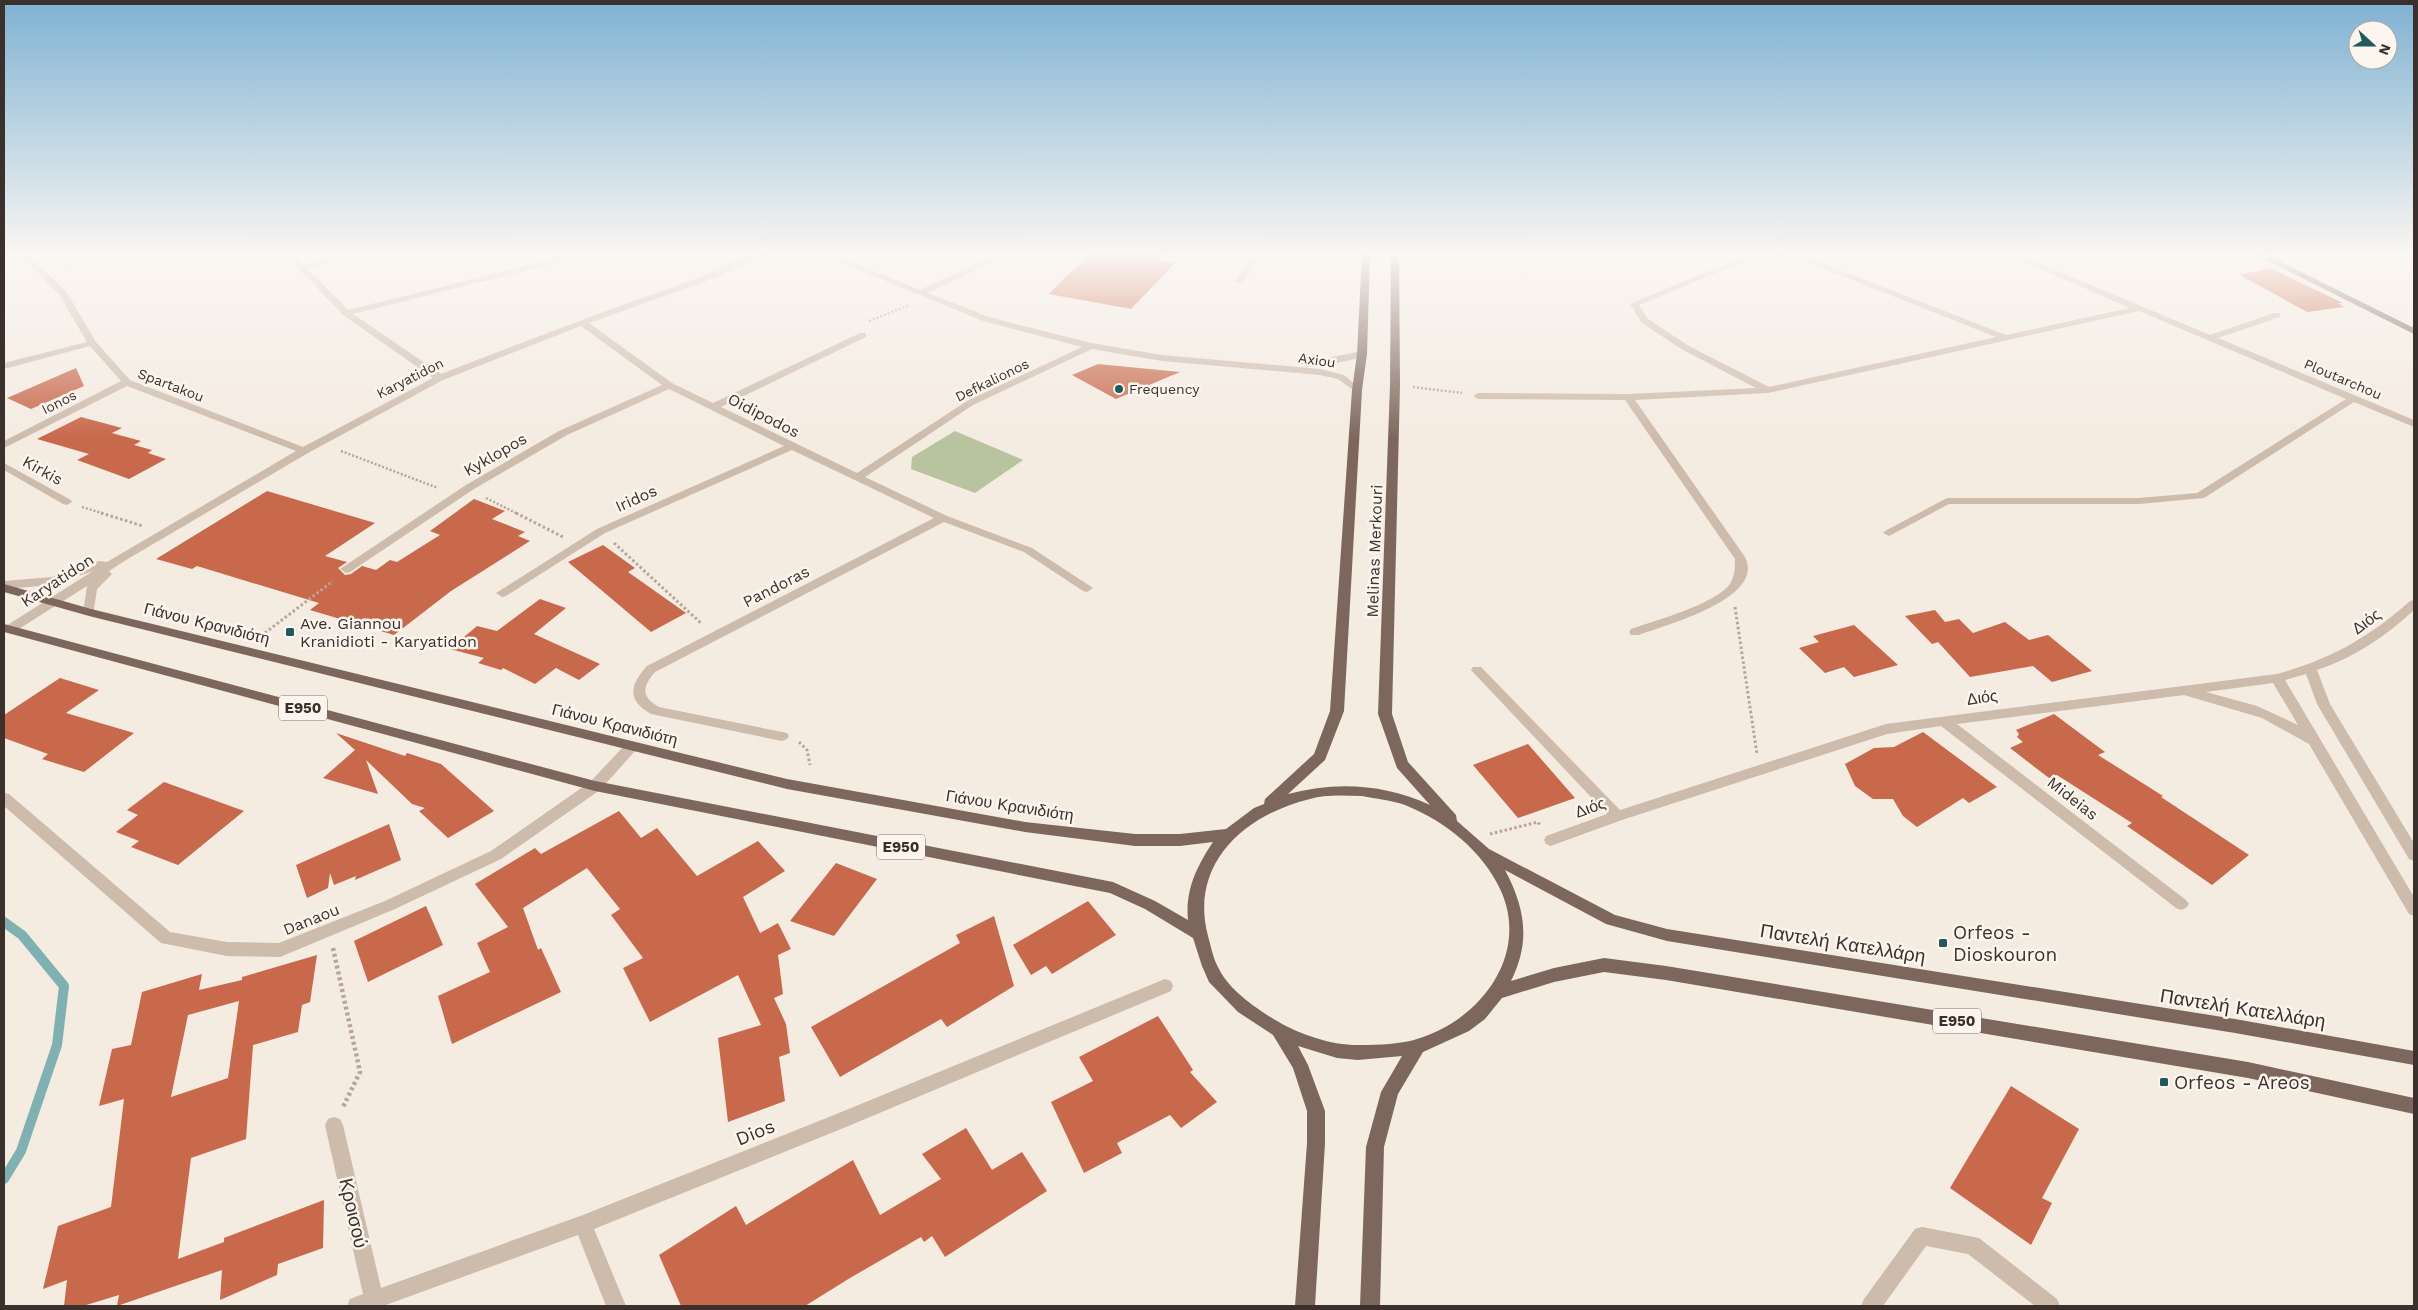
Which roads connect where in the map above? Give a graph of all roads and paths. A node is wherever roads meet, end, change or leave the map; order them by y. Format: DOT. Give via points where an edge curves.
graph roads {
  1 [pos="76,316"];
  2 [pos="351,316"];
  3 [pos="599,316"];
  4 [pos="880,316"];
  5 [pos="979,316"];
  6 [pos="1364,316"];
  7 [pos="1395,316"];
  8 [pos="1642,316"];
  9 [pos="1949,316"];
  10 [pos="2104,316"];
  11 [pos="2155,316"];
  12 [pos="2273,316"];
  13 [pos="2382,316"];
  14 [pos="582,322"];
  15 [pos="2414,332"];
  16 [pos="863,335"];
  17 [pos="2003,337"];
  18 [pos="2209,338"];
  19 [pos="92,343"];
  20 [pos="1091,346"];
  21 [pos="1362,354"];
  22 [pos="4,366"];
  23 [pos="440,378"];
  24 [pos="127,382"];
  25 [pos="670,385"];
  26 [pos="1396,385"];
  27 [pos="1357,390"];
  28 [pos="1768,390"];
  29 [pos="1478,396"];
  30 [pos="1628,397"];
  31 [pos="2353,399"];
  32 [pos="715,406"];
  33 [pos="2414,424"];
  34 [pos="319,443"];
  35 [pos="4,445"];
  36 [pos="792,446"];
  37 [pos="304,451"];
  38 [pos="4,466"];
  39 [pos="858,477"];
  40 [pos="467,488"];
  41 [pos="457,495"];
  42 [pos="67,502"];
  43 [pos="943,518"];
  44 [pos="601,531"];
  45 [pos="1889,532"];
  46 [pos="165,533"];
  47 [pos="579,545"];
  48 [pos="122,558"];
  49 [pos="346,569"];
  50 [pos="4,586"];
  51 [pos="1087,588"];
  52 [pos="1733,588"];
  53 [pos="502,593"];
  54 [pos="52,602"];
  55 [pos="2414,604"];
  56 [pos="89,612"];
  57 [pos="7,629"];
  58 [pos="1634,632"];
  59 [pos="715,636"];
  60 [pos="242,649"];
  61 [pos="1477,670"];
  62 [pos="2311,670"];
  63 [pos="2277,678"];
  64 [pos="2182,690"];
  65 [pos="1943,721"];
  66 [pos="782,736"];
  67 [pos="2315,743"];
  68 [pos="631,747"];
  69 [pos="1759,769"];
  70 [pos="595,786"];
  71 [pos="4,798"];
  72 [pos="1266,807"];
  73 [pos="1617,816"];
  74 [pos="1455,824"];
  75 [pos="1226,835"];
  76 [pos="1473,839"];
  77 [pos="1551,840"];
  78 [pos="1488,854"];
  79 [pos="2414,855"];
  80 [pos="2181,904"];
  81 [pos="2414,910"];
  82 [pos="329,930"];
  83 [pos="1197,933"];
  84 [pos="1165,986"];
  85 [pos="1499,992"];
  86 [pos="1277,1028"];
  87 [pos="1417,1047"];
  88 [pos="2414,1053"];
  89 [pos="2397,1054"];
  90 [pos="2414,1058"];
  91 [pos="2414,1106"];
  92 [pos="334,1125"];
  93 [pos="582,1224"];
  94 [pos="366,1304"];
  95 [pos="616,1306"];
  96 [pos="1305,1306"];
  97 [pos="1370,1306"];
  98 [pos="1871,1306"];
  99 [pos="2050,1306"];
  1 -- 19 [label="street, Spartakou"];
  2 -- 23 [label="street"];
  3 -- 14 [label="street, Karyatidon"];
  4 -- 16 [label="path" via="870,320"];
  5 -- 20 [label="street, Axiou"];
  6 -- 21 [label="main road, Melinas Merkouri"];
  7 -- 26 [label="main road, Melinas Merkouri"];
  8 -- 28 [label="street" via="1686,348"];
  9 -- 17 [label="street"];
  10 -- 17 [label="street"];
  11 -- 18 [label="street, Ploutarchou"];
  12 -- 18 [label="street"];
  13 -- 15 [label="main road"];
  14 -- 23 [label="street, Karyatidon"];
  14 -- 25 [label="street, Oidipodos"];
  16 -- 32 [label="street"];
  17 -- 28 [label="street"];
  18 -- 31 [label="street, Ploutarchou"];
  19 -- 22 [label="street"];
  19 -- 24 [label="street, Spartakou"];
  20 -- 21 [label="street, Axiou" via="1318,363"];
  20 -- 27 [label="street, Axiou" via="1172,359 1320,372 1341,377"];
  20 -- 39 [label="street, Defkalionos" via="970,403"];
  21 -- 27 [label="main road, Melinas Merkouri"];
  23 -- 34 [label="street, Karyatidon"];
  24 -- 35 [label="street, Ionos"];
  24 -- 37 [label="street, Spartakou"];
  25 -- 32 [label="street, Oidipodos"];
  25 -- 40 [label="street, Kyklopos" via="563,433"];
  26 -- 29 [label="path"];
  26 -- 74 [label="main road, Melinas Merkouri" via="1385,714 1402,764"];
  27 -- 72 [label="main road, Melinas Merkouri" via="1337,711 1320,756"];
  28 -- 30 [label="street"];
  29 -- 30 [label="street"];
  30 -- 52 [label="street" via="1741,559 1740,576"];
  31 -- 33 [label="street, Ploutarchou"];
  31 -- 45 [label="street" via="2200,496 2139,501 1947,501"];
  32 -- 36 [label="street, Oidipodos"];
  34 -- 37 [label="street, Karyatidon"];
  34 -- 41 [label="path"];
  36 -- 39 [label="street, Oidipodos"];
  36 -- 44 [label="street, Iridos"];
  37 -- 46 [label="street, Karyatidon"];
  38 -- 42 [label="street, Kirkis"];
  39 -- 43 [label="street, Oidipodos"];
  40 -- 41 [label="street, Kyklopos"];
  40 -- 47 [label="path"];
  41 -- 49 [label="street, Kyklopos"];
  42 -- 46 [label="path"];
  43 -- 51 [label="street, Oidipodos" via="1028,550"];
  43 -- 59 [label="street, Pandoras"];
  44 -- 47 [label="street, Iridos"];
  44 -- 59 [label="path"];
  46 -- 48 [label="street, Karyatidon"];
  47 -- 53 [label="street, Iridos"];
  48 -- 50 [label="street, Karyatidon" via="52,581"];
  48 -- 54 [label="street, Karyatidon"];
  48 -- 56 [label="street, Karyatidon" via="91,588"];
  49 -- 60 [label="path" via="323,590"];
  50 -- 54 [label="main road, Γιάνου Κρανιδιότη"];
  52 -- 58 [label="street" via="1716,600"];
  52 -- 69 [label="path"];
  54 -- 56 [label="main road, Γιάνου Κρανιδιότη"];
  54 -- 57 [label="street, Karyatidon"];
  55 -- 62 [label="street, Διός" via="2355,651"];
  56 -- 60 [label="main road, Γιάνου Κρανιδιότη"];
  57 -- 70 [label="main road, E950"];
  59 -- 66 [label="street, Pandoras" via="651,669 641,680 638,695 644,704 656,712"];
  60 -- 68 [label="main road, Γιάνου Κρανιδιότη"];
  61 -- 73 [label="street"];
  62 -- 63 [label="street, Διός"];
  62 -- 79 [label="street" via="2324,704"];
  63 -- 64 [label="street, Διός"];
  63 -- 67 [label="street"];
  64 -- 65 [label="street, Διός"];
  64 -- 67 [label="street" via="2275,718"];
  65 -- 69 [label="street, Διός" via="1886,729"];
  65 -- 80 [label="street, Mideias"];
  67 -- 81 [label="street"];
  68 -- 70 [label="street, Danaou"];
  68 -- 75 [label="main road, Γιάνου Κρανιδιότη" via="787,784 1025,827 1135,840"];
  69 -- 73 [label="street, Διός"];
  70 -- 82 [label="street, Danaou" via="496,855"];
  70 -- 83 [label="main road, E950" via="1113,888 1150,904"];
  71 -- 82 [label="street, Danaou" via="166,938 227,949 280,950"];
  72 -- 74 [label="main road" via="1312,793 1362,791 1410,802"];
  72 -- 75 [label="main road"];
  73 -- 77 [label="street, Διός"];
  74 -- 76 [label="main road"];
  75 -- 83 [label="main road" via="1206,864 1196,897"];
  76 -- 77 [label="path" via="1538,822"];
  76 -- 78 [label="main road"];
  78 -- 85 [label="main road" via="1507,886 1517,922 1514,958"];
  78 -- 89 [label="main road, Παντελή Κατελλάρη / E950" via="1611,920 1667,935"];
  82 -- 92 [label="path" via="360,1072"];
  83 -- 86 [label="main road" via="1214,975 1248,1012"];
  84 -- 93 [label="street, Dios"];
  85 -- 87 [label="main road" via="1465,1026"];
  85 -- 91 [label="main road, E950" via="1554,975 1604,965 2248,1070"];
  86 -- 87 [label="main road" via="1299,1041 1358,1053"];
  86 -- 96 [label="main road" via="1300,1066 1316,1111"];
  87 -- 97 [label="main road" via="1390,1092 1375,1147"];
  88 -- 89 [label="street"];
  89 -- 90 [label="main road, Παντελή Κατελλάρη / E950"];
  92 -- 94 [label="street, Κροισού"];
  93 -- 94 [label="street, Dios"];
  93 -- 95 [label="street"];
  98 -- 99 [label="street" via="1922,1236 1972,1245"];
}
